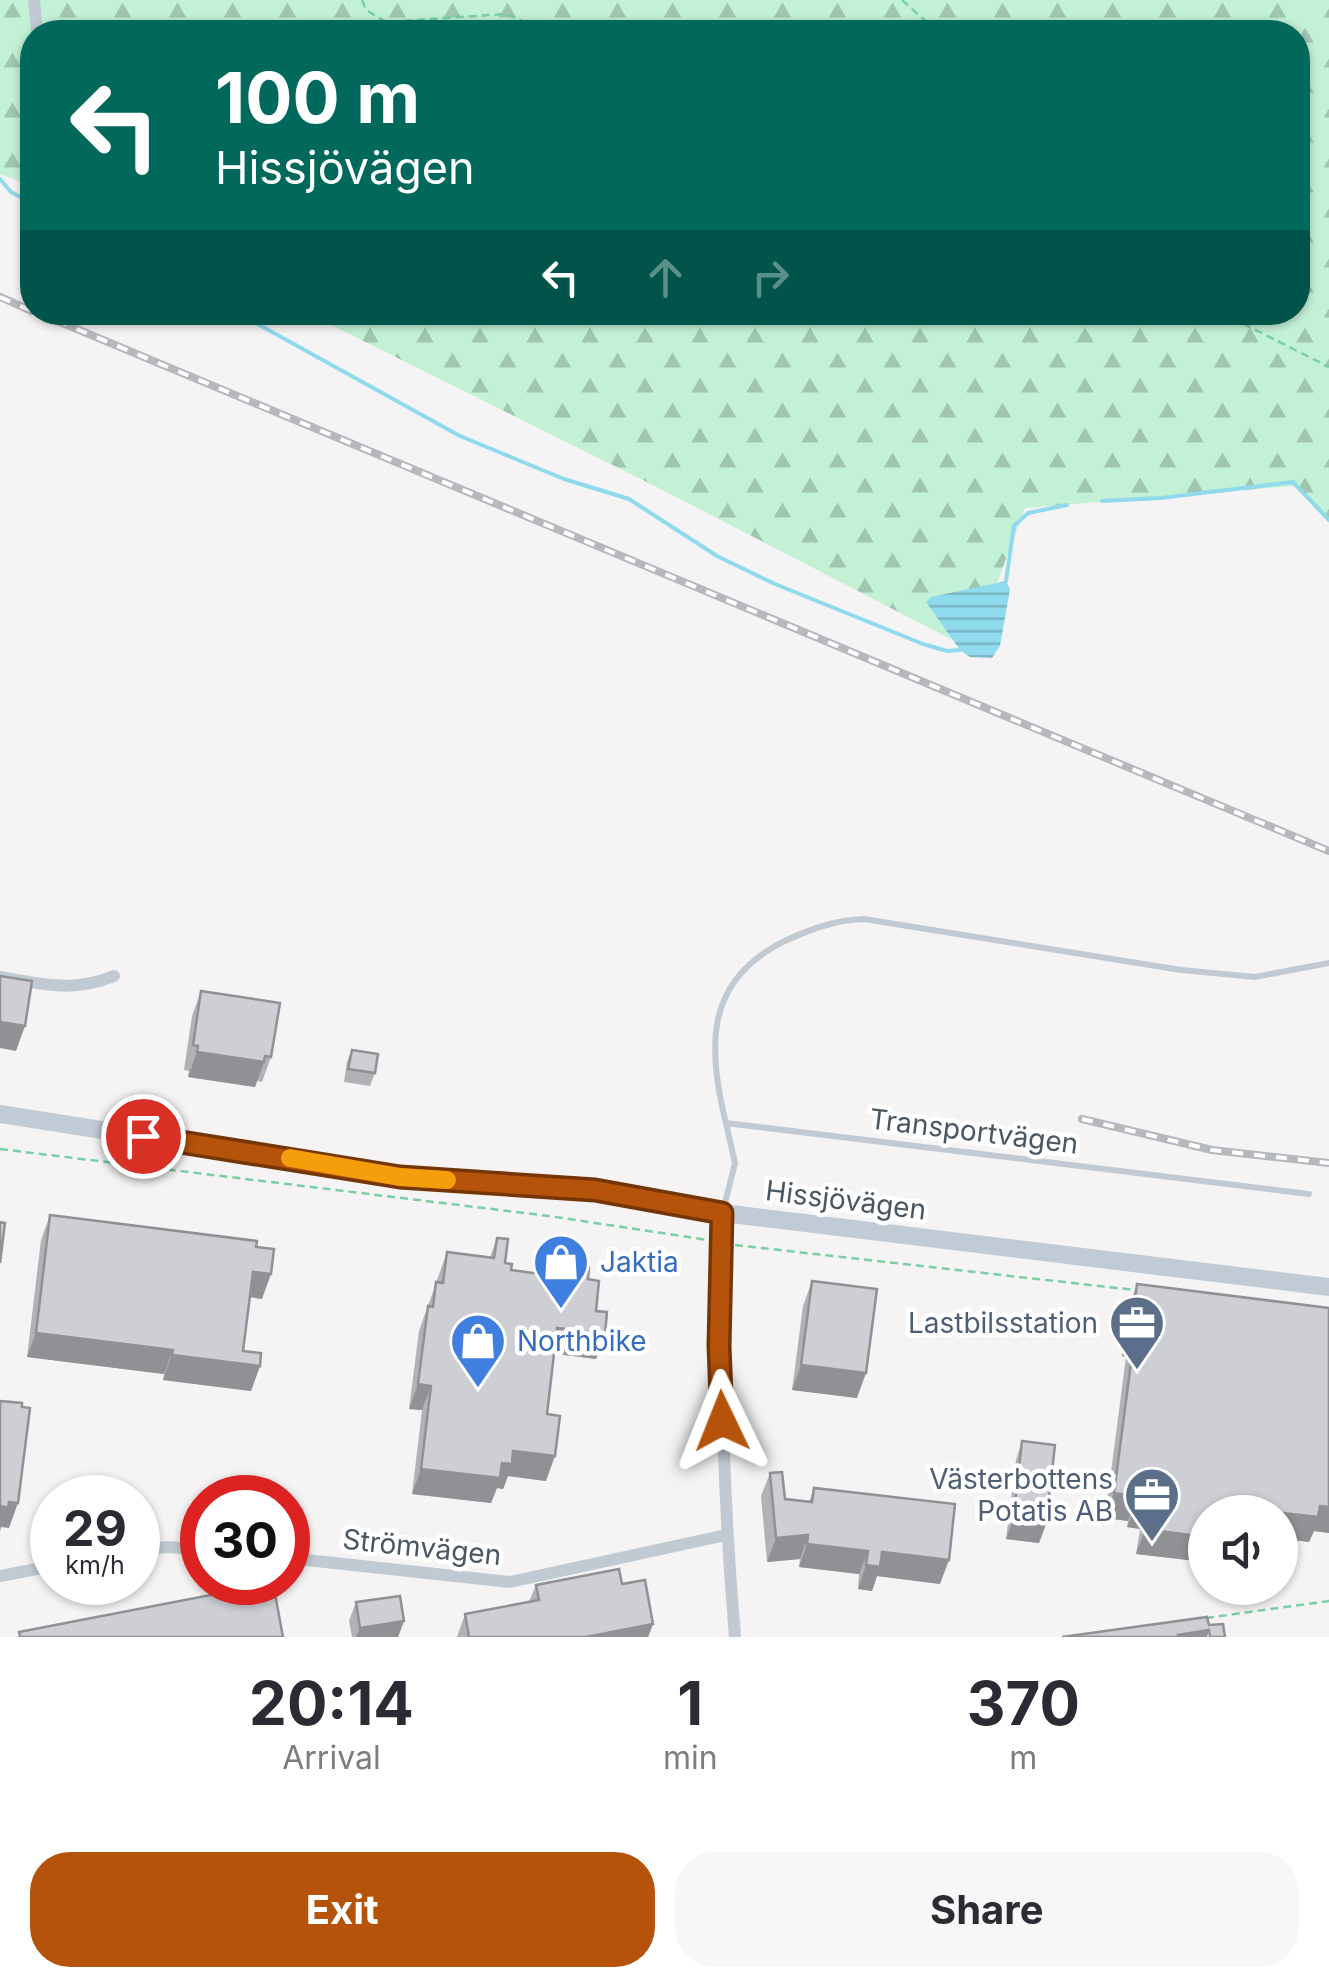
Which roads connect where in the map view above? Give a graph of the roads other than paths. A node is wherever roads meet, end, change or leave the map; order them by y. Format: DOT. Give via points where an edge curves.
graph roads {
  1 [pos="1329,963"];
  2 [pos="114,976"];
  3 [pos="0,977"];
  4 [pos="0,1114"];
  5 [pos="726,1123"];
  6 [pos="1309,1194"];
  7 [pos="722,1213"];
  8 [pos="1329,1287"];
  9 [pos="726,1534"];
  10 [pos="310,1560"];
  11 [pos="30,1570"];
  12 [pos="0,1576"];
  13 [pos="735,1637"];
  1 -- 5 [label="lane" via="1255,977 838,920 751,960 727,988 714,1076"];
  2 -- 3 [label="street" via="72,988"];
  4 -- 7 [label="main road, Hissjövägen" via="400,1177 595,1190"];
  5 -- 6 [label="lane, Transportvägen"];
  5 -- 7 [label="lane" via="735,1163"];
  7 -- 8 [label="main road, Hissjövägen"];
  7 -- 9 [label="street"];
  9 -- 10 [label="street, Strömvägen" via="510,1582"];
  9 -- 13 [label="street"];
  11 -- 12 [label="street"];
}
